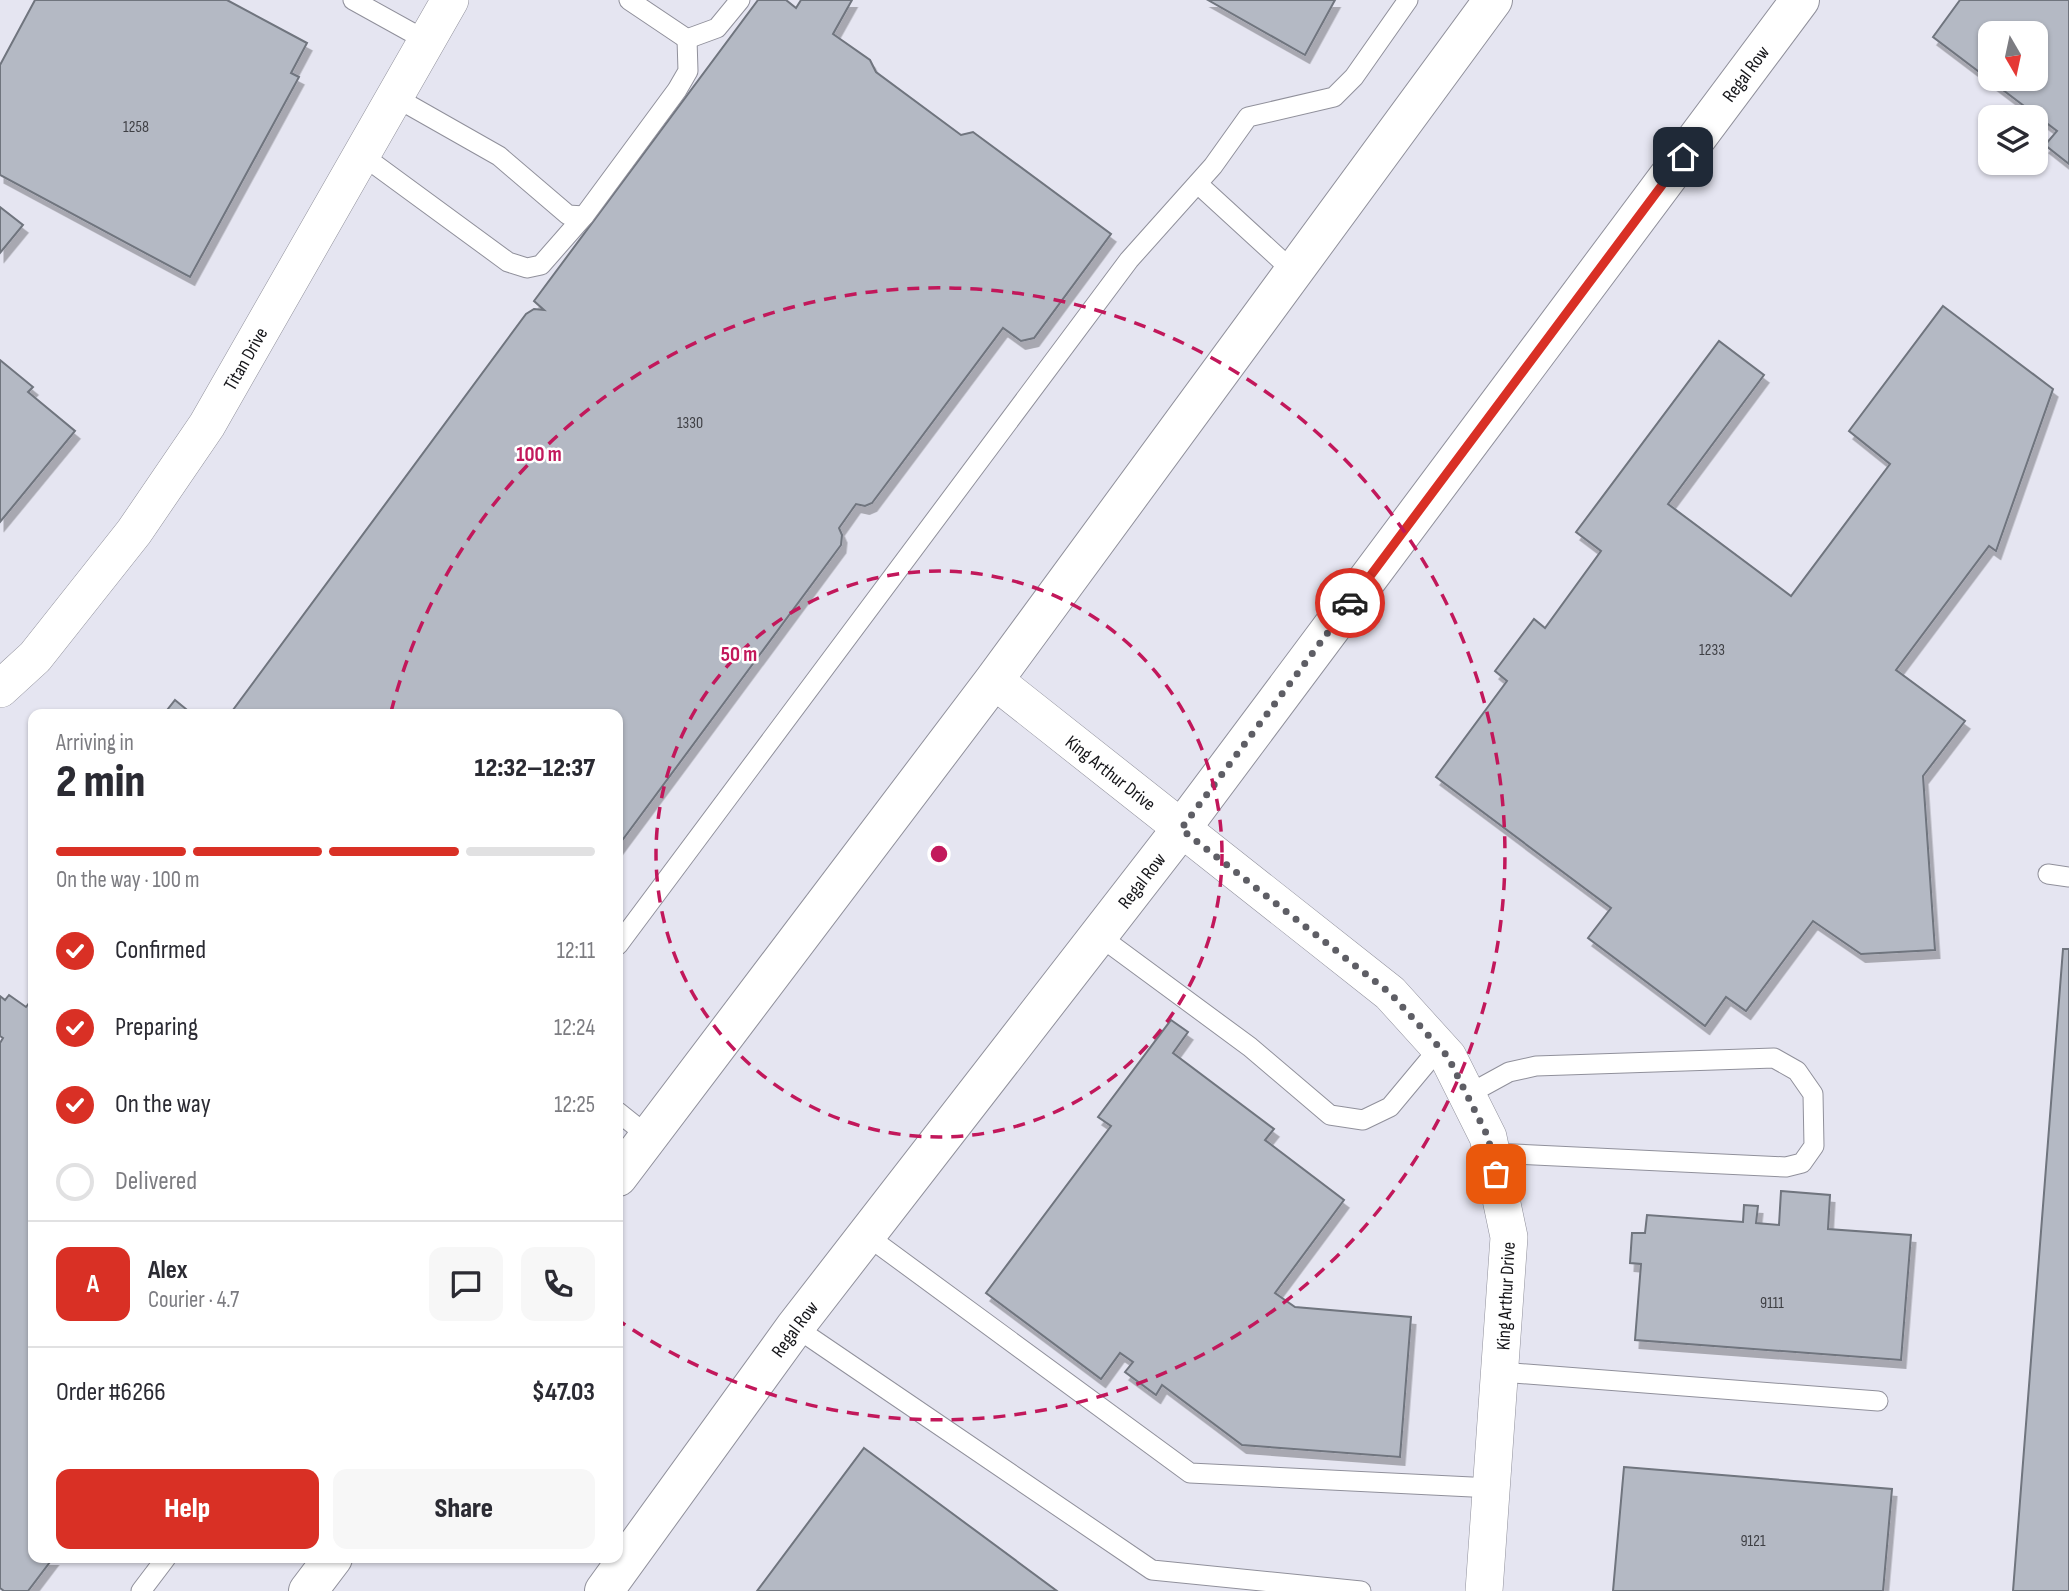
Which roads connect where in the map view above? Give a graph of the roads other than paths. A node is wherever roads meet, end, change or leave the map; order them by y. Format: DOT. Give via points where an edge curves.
graph roads {
  1 [pos="353,0"];
  2 [pos="450,0"];
  3 [pos="629,0"];
  4 [pos="740,0"];
  5 [pos="1408,0"];
  6 [pos="1493,0"];
  7 [pos="1800,0"];
  8 [pos="687,39"];
  9 [pos="427,41"];
  10 [pos="395,97"];
  11 [pos="362,155"];
  12 [pos="1198,184"];
  13 [pos="584,216"];
  14 [pos="1294,272"];
  15 [pos="994,680"];
  16 [pos="0,689"];
  17 [pos="1181,829"];
  18 [pos="2048,874"];
  19 [pos="2069,877"];
  20 [pos="1098,935"];
  21 [pos="623,939"];
  22 [pos="1440,1047"];
  23 [pos="1467,1095"];
  24 [pos="623,1116"];
  25 [pos="648,1136"];
  26 [pos="1492,1153"];
  27 [pos="623,1170"];
  28 [pos="866,1235"];
  29 [pos="795,1327"];
  30 [pos="1501,1372"];
  31 [pos="1878,1401"];
  32 [pos="1492,1488"];
  33 [pos="162,1563"];
  34 [pos="329,1563"];
  35 [pos="141,1591"];
  36 [pos="308,1591"];
  37 [pos="604,1591"];
  38 [pos="1361,1591"];
  39 [pos="1484,1591"];
  1 -- 9 [label="lane"];
  2 -- 9 [label="street, Titan Drive"];
  3 -- 8 [label="lane"];
  4 -- 8 [label="lane" via="717,29"];
  5 -- 12 [label="lane" via="1354,78 1334,97 1248,117"];
  6 -- 14 [label="main road"];
  7 -- 17 [label="main road, Regal Row"];
  8 -- 13 [label="lane" via="688,71 677,90"];
  9 -- 10 [label="street, Titan Drive"];
  10 -- 11 [label="street, Titan Drive"];
  10 -- 13 [label="lane" via="499,156 568,215"];
  11 -- 13 [label="lane" via="508,262 527,268 541,265"];
  11 -- 16 [label="street, Titan Drive" via="207,425 134,532 35,657"];
  12 -- 14 [label="lane"];
  12 -- 21 [label="lane" via="1129,260"];
  14 -- 15 [label="main road"];
  15 -- 17 [label="street, King Arthur Drive"];
  15 -- 25 [label="main road"];
  17 -- 20 [label="main road, Regal Row"];
  17 -- 22 [label="street, King Arthur Drive" via="1390,993"];
  18 -- 19 [label="lane"];
  20 -- 22 [label="lane" via="1250,1047 1330,1115 1363,1120 1390,1107"];
  20 -- 28 [label="main road, Regal Row"];
  22 -- 23 [label="street, King Arthur Drive"];
  23 -- 26 [label="street, King Arthur Drive"];
  23 -- 26 [label="lane" via="1509,1072 1536,1066 1774,1058 1797,1071 1813,1094 1814,1146 1802,1163 1786,1167"];
  24 -- 25 [label="lane"];
  25 -- 27 [label="main road"];
  26 -- 30 [label="street, King Arthur Drive" via="1508,1237"];
  28 -- 29 [label="main road, Regal Row"];
  28 -- 32 [label="lane" via="1190,1473"];
  29 -- 37 [label="main road, Regal Row"];
  29 -- 38 [label="lane" via="1152,1570"];
  30 -- 31 [label="lane"];
  30 -- 32 [label="street, King Arthur Drive"];
  32 -- 39 [label="street, King Arthur Drive"];
  33 -- 35 [label="lane"];
  34 -- 36 [label="main road"];
}
